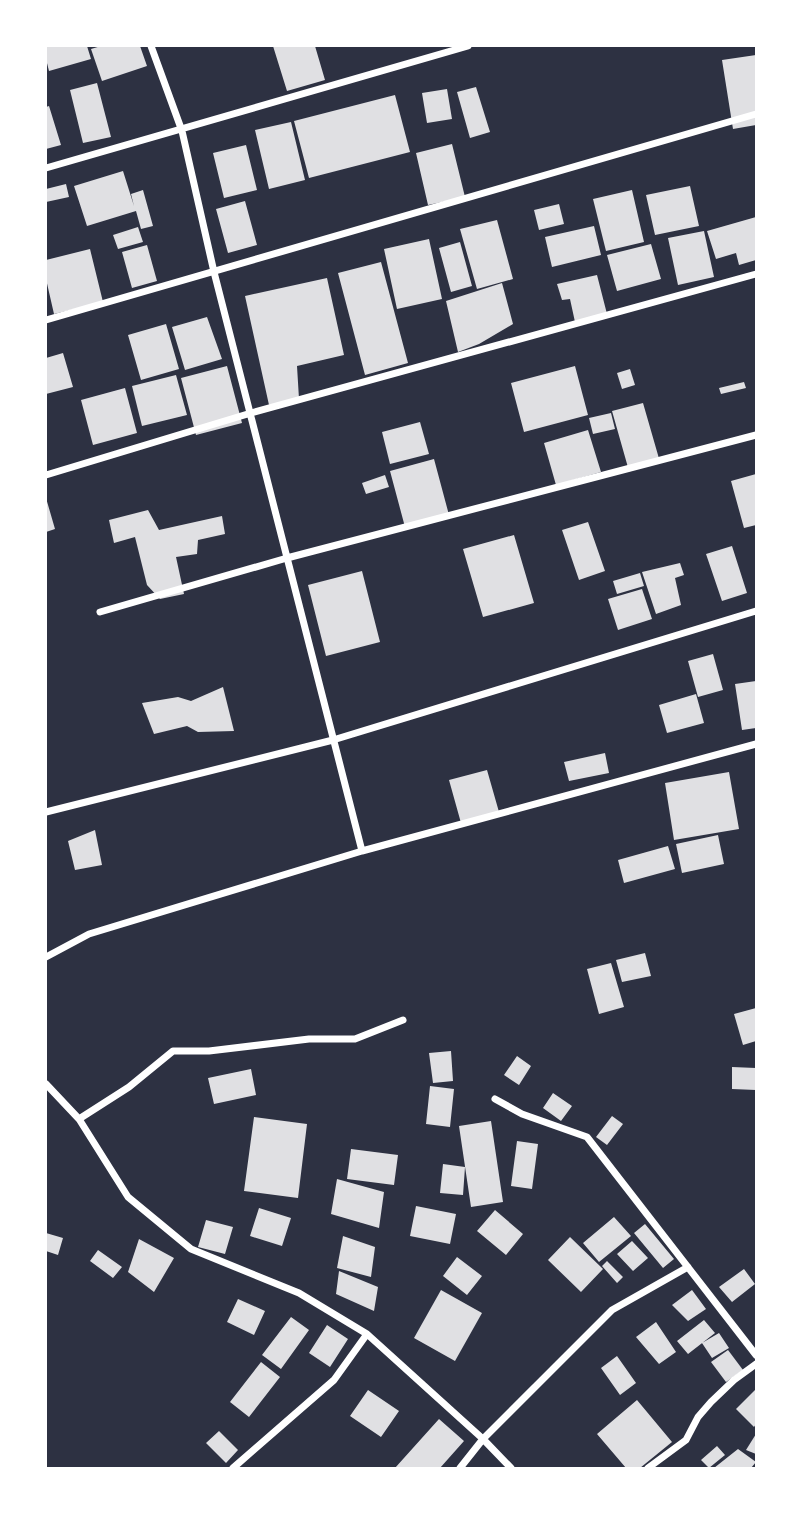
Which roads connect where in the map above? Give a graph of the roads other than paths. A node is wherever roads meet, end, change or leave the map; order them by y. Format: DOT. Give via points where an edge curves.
graph roads {
  1 [pos="151,46"];
  2 [pos="468,46"];
  3 [pos="757,114"];
  4 [pos="182,131"];
  5 [pos="46,168"];
  6 [pos="214,272"];
  7 [pos="757,274"];
  8 [pos="46,320"];
  9 [pos="251,413"];
  10 [pos="757,435"];
  11 [pos="46,475"];
  12 [pos="287,558"];
  13 [pos="757,611"];
  14 [pos="100,612"];
  15 [pos="333,740"];
  16 [pos="757,744"];
  17 [pos="46,811"];
  18 [pos="362,850"];
  19 [pos="46,957"];
  20 [pos="403,1020"];
  21 [pos="46,1084"];
  22 [pos="495,1099"];
  23 [pos="79,1119"];
  24 [pos="688,1267"];
  25 [pos="367,1334"];
  26 [pos="757,1355"];
  27 [pos="757,1364"];
  28 [pos="483,1439"];
  29 [pos="233,1468"];
  30 [pos="460,1468"];
  31 [pos="511,1468"];
  32 [pos="648,1468"];
  1 -- 4 [label="street"];
  2 -- 4 [label="street"];
  3 -- 6 [label="street"];
  4 -- 5 [label="street"];
  4 -- 6 [label="street"];
  6 -- 8 [label="street"];
  6 -- 9 [label="street"];
  7 -- 9 [label="street"];
  9 -- 11 [label="street"];
  9 -- 12 [label="street"];
  10 -- 12 [label="street"];
  12 -- 14 [label="street"];
  12 -- 15 [label="street"];
  13 -- 15 [label="street"];
  15 -- 17 [label="street"];
  15 -- 18 [label="street"];
  16 -- 18 [label="street"];
  18 -- 19 [label="street" via="89,934"];
  20 -- 23 [label="street" via="355,1039 173,1051"];
  21 -- 23 [label="street"];
  22 -- 24 [label="street" via="522,1114 587,1137"];
  23 -- 25 [label="street" via="128,1197 191,1249 299,1293"];
  24 -- 26 [label="street"];
  24 -- 28 [label="street" via="612,1310"];
  25 -- 28 [label="street"];
  25 -- 29 [label="street" via="334,1380"];
  27 -- 32 [label="street" via="711,1402 687,1440"];
  28 -- 30 [label="street"];
  28 -- 31 [label="street"];
}
